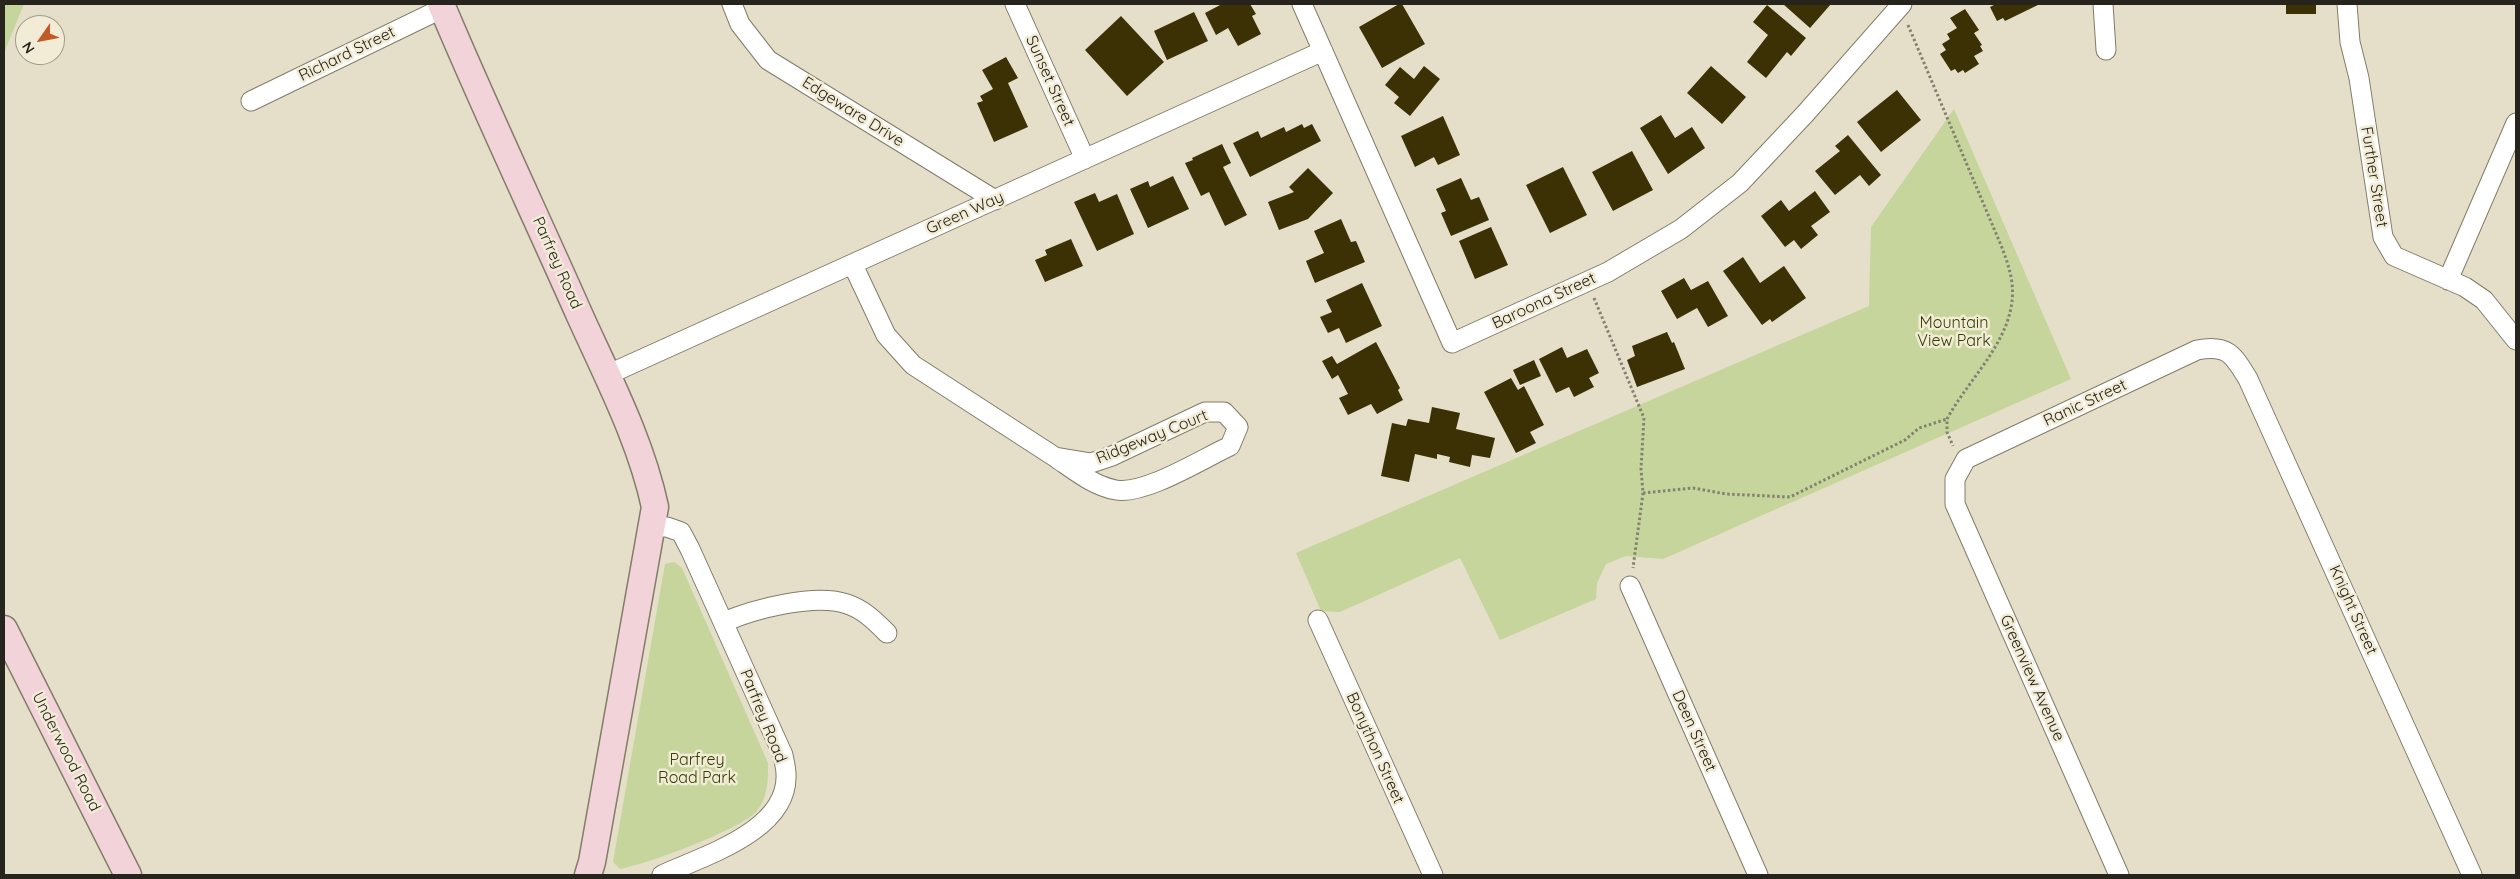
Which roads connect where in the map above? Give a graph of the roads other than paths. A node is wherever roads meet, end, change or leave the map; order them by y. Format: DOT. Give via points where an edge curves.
graph roads {
  1 [pos="732,4"];
  2 [pos="1015,4"];
  3 [pos="1302,4"];
  4 [pos="2103,4"];
  5 [pos="2347,4"];
  6 [pos="1901,5"];
  7 [pos="442,6"];
  8 [pos="2106,50"];
  9 [pos="1323,51"];
  10 [pos="251,100"];
  11 [pos="2516,123"];
  12 [pos="1085,159"];
  13 [pos="995,200"];
  14 [pos="853,264"];
  15 [pos="2448,280"];
  16 [pos="2516,340"];
  17 [pos="2226,350"];
  18 [pos="607,375"];
  19 [pos="1055,456"];
  20 [pos="1955,479"];
  21 [pos="650,528"];
  22 [pos="1630,586"];
  23 [pos="1318,620"];
  24 [pos="724,622"];
  25 [pos="4,629"];
  26 [pos="887,632"];
  27 [pos="128,875"];
  28 [pos="588,875"];
  29 [pos="662,875"];
  30 [pos="1432,875"];
  31 [pos="1758,875"];
  32 [pos="2119,875"];
  33 [pos="2472,875"];
  1 -- 13 [label="street, Edgeware Drive" via="740,24 768,60"];
  2 -- 12 [label="street, Sunset Street"];
  3 -- 9 [label="street, Baroona Street"];
  4 -- 8 [label="street"];
  5 -- 15 [label="street, Further Street" via="2350,42 2383,238 2394,256"];
  6 -- 9 [label="street, Baroona Street" via="1740,183 1681,229 1608,272 1452,343"];
  7 -- 10 [label="street, Richard Street"];
  7 -- 18 [label="main road, Parfrey Road"];
  9 -- 12 [label="street, Green Way"];
  11 -- 15 [label="street"];
  12 -- 13 [label="street, Green Way"];
  13 -- 14 [label="street, Green Way"];
  14 -- 18 [label="street, Green Way"];
  14 -- 19 [label="street, Ridgeway Court" via="886,335 913,364"];
  15 -- 16 [label="street, Further Street" via="2484,300"];
  17 -- 20 [label="street, Ranic Street" via="2214,347 2197,350 1966,460"];
  17 -- 33 [label="street, Knight Street" via="2248,379"];
  18 -- 21 [label="main road, Parfrey Road" via="650,483 655,507"];
  19 -- 19 [label="street, Ridgeway Court" via="1094,482 1116,490 1143,488 1230,446 1238,426 1224,412 1204,412 1112,456 1091,462"];
  20 -- 32 [label="street, Greenview Avenue" via="1955,504"];
  21 -- 24 [label="street, Parfrey Road" via="667,527 681,532"];
  21 -- 28 [label="main road, Parfrey Road"];
  22 -- 31 [label="street, Deen Street"];
  23 -- 30 [label="street, Bonython Street"];
  24 -- 26 [label="street" via="765,607 822,600 846,603 868,615"];
  24 -- 29 [label="street, Parfrey Road" via="782,755 786,775 781,797 770,816 749,834"];
  25 -- 27 [label="main road, Underwood Road"];
}
